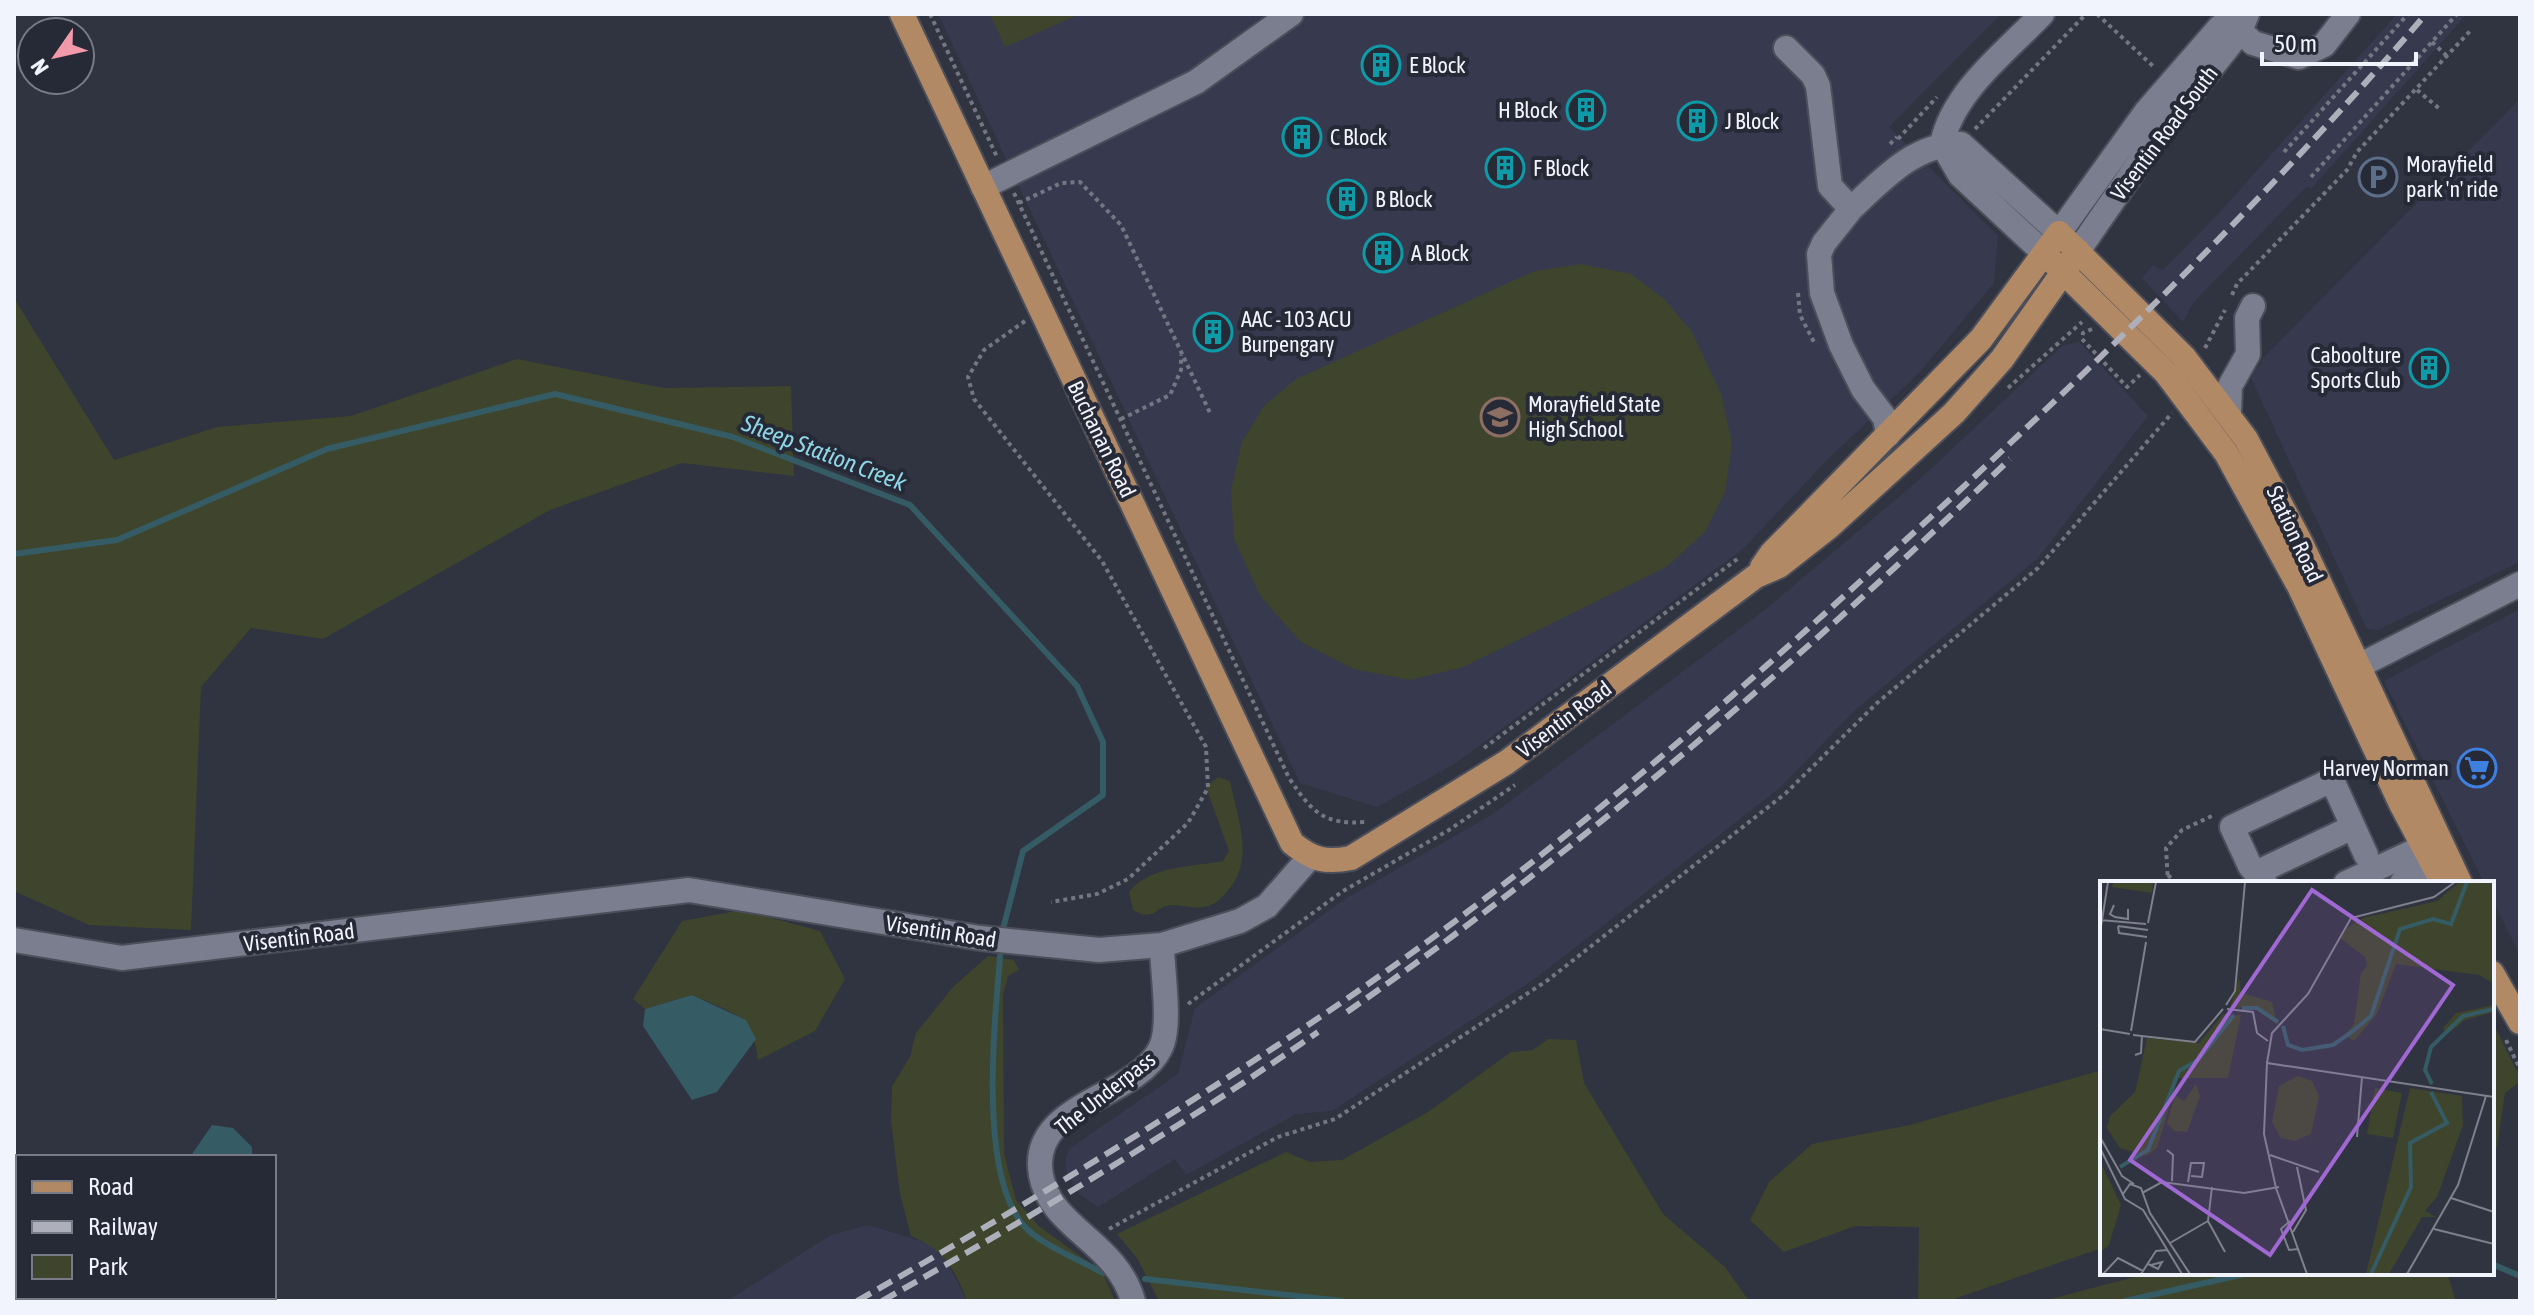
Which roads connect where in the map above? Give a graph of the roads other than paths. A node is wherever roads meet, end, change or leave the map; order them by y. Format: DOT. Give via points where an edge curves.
graph roads {
  1 [pos="902,14"];
  2 [pos="1291,14"];
  3 [pos="2042,14"];
  4 [pos="2348,14"];
  5 [pos="2239,20"];
  6 [pos="1786,48"];
  7 [pos="1942,144"];
  8 [pos="983,187"];
  9 [pos="1851,209"];
  10 [pos="2059,233"];
  11 [pos="2078,251"];
  12 [pos="2045,254"];
  13 [pos="2064,272"];
  14 [pos="2253,306"];
  15 [pos="2242,364"];
  16 [pos="1859,376"];
  17 [pos="2207,385"];
  18 [pos="1918,405"];
  19 [pos="2229,413"];
  20 [pos="2202,417"];
  21 [pos="1888,435"];
  22 [pos="1750,565"];
  23 [pos="2520,584"];
  24 [pos="2349,670"];
  25 [pos="2353,827"];
  26 [pos="2366,855"];
  27 [pos="1310,857"];
  28 [pos="2437,864"];
  29 [pos="2261,878"];
  30 [pos="2356,881"];
  31 [pos="2406,881"];
  32 [pos="2458,881"];
  33 [pos="14,940"];
  34 [pos="1162,945"];
  35 [pos="2494,953"];
  36 [pos="2494,976"];
  37 [pos="2520,995"];
  38 [pos="2520,1022"];
  39 [pos="1133,1301"];
  1 -- 8 [label="main road, Buchanan Road"];
  2 -- 8 [label="street" via="1196,82"];
  3 -- 7 [label="street" via="1957,105"];
  4 -- 5 [label="street" via="2324,45 2299,57 2269,51"];
  5 -- 10 [label="street, Visentin Road South" via="2220,27 2146,112"];
  5 -- 11 [label="street, Visentin Road South"];
  6 -- 9 [label="street" via="1818,86 1830,186"];
  7 -- 9 [label="street" via="1896,167"];
  7 -- 10 [label="street" via="1961,144"];
  7 -- 12 [label="street" via="1960,175"];
  8 -- 27 [label="main road, Buchanan Road" via="1292,843"];
  9 -- 16 [label="street" via="1824,243 1819,269 1829,317"];
  10 -- 11 [label="main road, Station Road"];
  10 -- 12 [label="main road, Visentin Road"];
  11 -- 13 [label="main road, Visentin Road"];
  11 -- 17 [label="main road, Station Road"];
  12 -- 13 [label="main road, Station Road"];
  12 -- 18 [label="main road, Visentin Road" via="1981,339"];
  13 -- 20 [label="main road, Station Road" via="2151,357"];
  13 -- 22 [label="main road, Visentin Road" via="2002,359 1954,413 1779,566"];
  14 -- 15 [label="street" via="2247,318 2248,354"];
  15 -- 17 [label="street"];
  15 -- 19 [label="street" via="2230,386"];
  16 -- 18 [label="street" via="1891,401"];
  16 -- 21 [label="street" via="1885,418"];
  17 -- 19 [label="main road, Station Road"];
  17 -- 20 [label="street"];
  18 -- 21 [label="main road, Visentin Road"];
  19 -- 24 [label="main road, Station Road" via="2270,479"];
  20 -- 24 [label="main road, Station Road"];
  21 -- 22 [label="main road, Visentin Road" via="1771,554"];
  22 -- 27 [label="main road, Visentin Road" via="1507,762 1351,858 1329,862"];
  23 -- 24 [label="street"];
  24 -- 28 [label="main road, Station Road"];
  25 -- 26 [label="street"];
  25 -- 29 [label="street"];
  25 -- 29 [label="street" via="2332,780 2232,827"];
  27 -- 34 [label="street, Visentin Road" via="1267,906 1240,921"];
  28 -- 30 [label="street"];
  28 -- 31 [label="street"];
  28 -- 32 [label="main road, Station Road"];
  33 -- 34 [label="street, Visentin Road" via="122,958 689,890 1031,945 1099,950"];
  34 -- 39 [label="street, The Underpass" via="1165,1025 1160,1050 1140,1071 1061,1121 1046,1142 1040,1166 1052,1202 1114,1262"];
  35 -- 37 [label="main road"];
  36 -- 38 [label="main road"];
}
